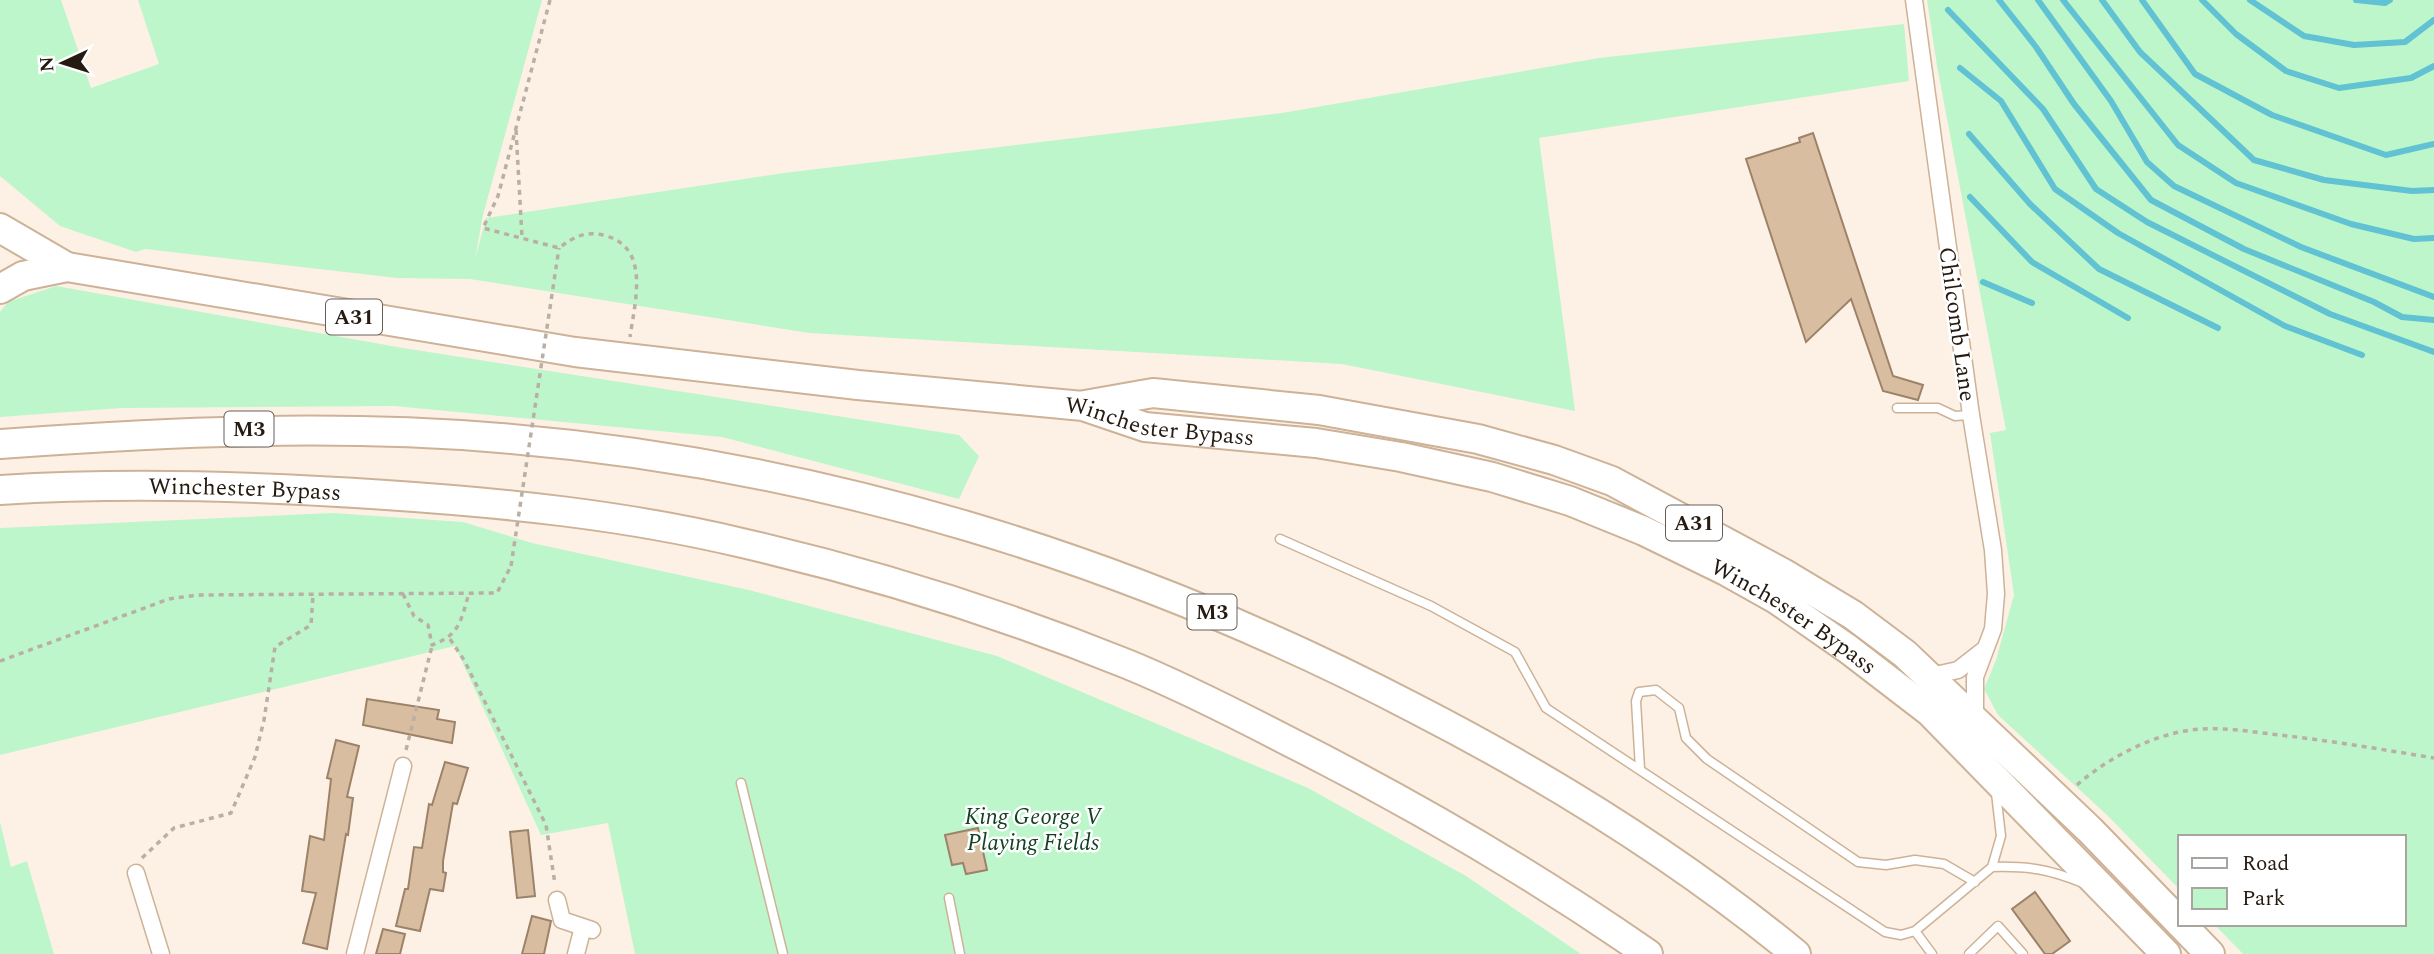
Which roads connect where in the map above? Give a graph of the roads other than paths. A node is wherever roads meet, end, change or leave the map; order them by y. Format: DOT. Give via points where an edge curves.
graph roads {
  1 [pos="1914,0"];
  2 [pos="0,228"];
  3 [pos="67,267"];
  4 [pos="0,289"];
  5 [pos="1083,406"];
  6 [pos="1897,408"];
  7 [pos="1971,415"];
  8 [pos="0,444"];
  9 [pos="0,490"];
  10 [pos="1280,538"];
  11 [pos="1987,647"];
  12 [pos="1931,676"];
  13 [pos="1975,718"];
  14 [pos="403,766"];
  15 [pos="1640,769"];
  16 [pos="1991,774"];
  17 [pos="741,783"];
  18 [pos="1992,867"];
  19 [pos="136,873"];
  20 [pos="1975,882"];
  21 [pos="2108,893"];
  22 [pos="949,898"];
  23 [pos="557,900"];
  24 [pos="2178,921"];
  25 [pos="2183,926"];
  26 [pos="1915,931"];
  27 [pos="161,954"];
  28 [pos="355,954"];
  29 [pos="576,954"];
  30 [pos="783,954"];
  31 [pos="960,954"];
  32 [pos="1648,954"];
  33 [pos="1796,954"];
  34 [pos="1932,954"];
  35 [pos="1969,954"];
  36 [pos="2023,954"];
  37 [pos="2166,954"];
  38 [pos="2210,954"];
  1 -- 7 [label="street, Chilcomb Lane"];
  2 -- 3 [label="highway, A31"];
  3 -- 4 [label="highway, A31" via="23,276"];
  3 -- 5 [label="highway, A31" via="575,352"];
  5 -- 12 [label="highway, Winchester Bypass / A31" via="1153,393 1319,410 1478,439 1554,460 1612,481 1783,573 1853,615"];
  5 -- 16 [label="highway, Winchester Bypass / A31" via="1145,427 1316,443 1401,457 1492,477 1583,506 1656,536 1776,598 1930,712"];
  6 -- 7 [label="lane" via="1938,408 1955,416"];
  7 -- 11 [label="street, Chilcomb Lane" via="1993,550 1996,594"];
  8 -- 33 [label="highway, M3" via="246,429 499,438 693,461 889,503 1046,551 1202,607 1371,685 1556,786 1656,850"];
  9 -- 32 [label="highway, Winchester Bypass" via="274,487 490,502 741,542 965,606 1129,664 1393,794"];
  10 -- 15 [label="lane" via="1431,606 1516,652 1546,708"];
  11 -- 12 [label="street" via="1958,670"];
  11 -- 13 [label="street, Chilcomb Lane" via="1975,677"];
  12 -- 13 [label="highway, Winchester Bypass / A31"];
  13 -- 24 [label="highway, Winchester Bypass / A31"];
  14 -- 28 [label="street"];
  15 -- 20 [label="lane" via="1636,701 1639,692 1656,690 1679,708 1686,737 1707,759 1858,862 1944,864"];
  15 -- 26 [label="lane" via="1885,932 1902,935"];
  16 -- 18 [label="lane" via="2001,836"];
  16 -- 21 [label="highway, Winchester Bypass / A31"];
  17 -- 30 [label="lane"];
  18 -- 20 [label="lane"];
  18 -- 21 [label="lane" via="2051,870"];
  19 -- 27 [label="street"];
  20 -- 26 [label="lane"];
  21 -- 37 [label="highway, Winchester Bypass / A31"];
  22 -- 31 [label="lane"];
  23 -- 29 [label="street" via="562,920 587,928"];
  25 -- 38 [label="highway, Winchester Bypass / A31"];
  26 -- 34 [label="lane"];
  35 -- 36 [label="lane" via="1998,926"];
}
